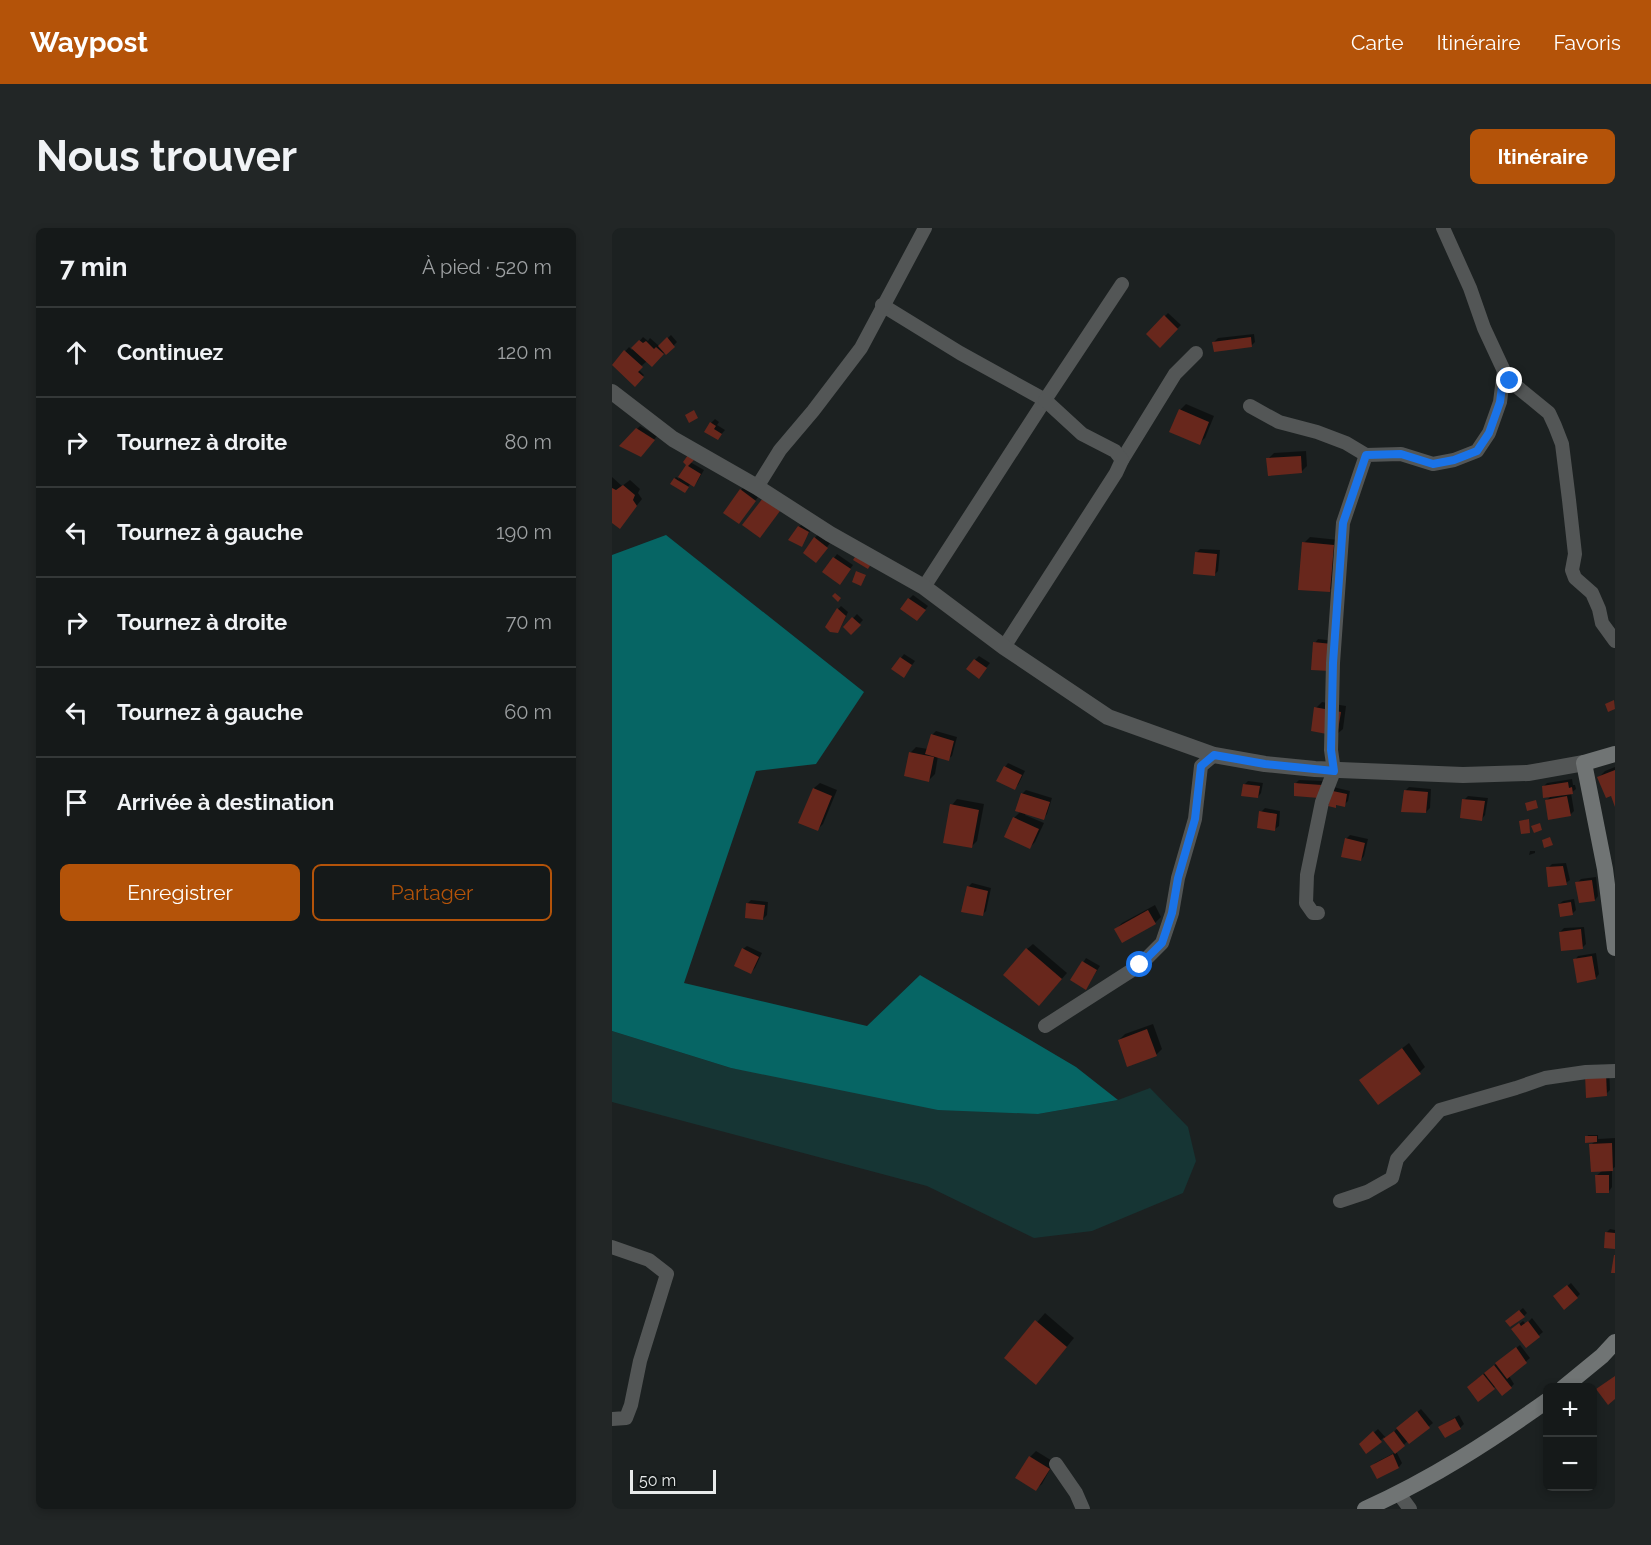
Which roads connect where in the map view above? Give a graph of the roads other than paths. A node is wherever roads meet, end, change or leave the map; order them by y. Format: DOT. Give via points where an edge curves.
graph roads {
  1 [pos="925,228"];
  2 [pos="1443,228"];
  3 [pos="1122,284"];
  4 [pos="882,305"];
  5 [pos="1196,353"];
  6 [pos="1504,372"];
  7 [pos="612,392"];
  8 [pos="1044,400"];
  9 [pos="1250,406"];
  10 [pos="1366,455"];
  11 [pos="1122,460"];
  12 [pos="757,487"];
  13 [pos="924,587"];
  14 [pos="1615,641"];
  15 [pos="1004,646"];
  16 [pos="1615,754"];
  17 [pos="1214,755"];
  18 [pos="1584,763"];
  19 [pos="1334,771"];
  20 [pos="1318,912"];
  21 [pos="1615,948"];
  22 [pos="1045,1026"];
  23 [pos="1615,1071"];
  24 [pos="1340,1200"];
  25 [pos="612,1248"];
  26 [pos="1615,1342"];
  27 [pos="1569,1383"];
  28 [pos="1543,1404"];
  29 [pos="612,1419"];
  30 [pos="1056,1464"];
  31 [pos="1399,1494"];
  32 [pos="1083,1509"];
  33 [pos="1365,1509"];
  34 [pos="1410,1509"];
  1 -- 4 [label="street"];
  2 -- 6 [label="street"];
  3 -- 8 [label="street"];
  4 -- 8 [label="street"];
  4 -- 12 [label="street" via="861,348 780,450"];
  5 -- 11 [label="street" via="1175,374"];
  6 -- 10 [label="street" via="1493,423 1477,451 1433,464 1401,454"];
  6 -- 14 [label="street" via="1549,413 1562,444 1575,554 1572,570 1592,593 1602,623"];
  7 -- 12 [label="street" via="673,439"];
  8 -- 11 [label="street" via="1082,434 1115,451"];
  8 -- 13 [label="street"];
  9 -- 10 [label="street" via="1279,422 1346,443"];
  10 -- 19 [label="street" via="1343,523 1333,663"];
  11 -- 15 [label="street"];
  12 -- 13 [label="street"];
  13 -- 15 [label="street"];
  15 -- 17 [label="street" via="1108,717"];
  16 -- 18 [label="main road"];
  17 -- 19 [label="street"];
  17 -- 22 [label="street" via="1201,766 1195,819 1162,943 1140,965"];
  18 -- 19 [label="street" via="1528,773 1474,775"];
  18 -- 21 [label="main road" via="1605,868"];
  19 -- 20 [label="street" via="1322,802 1307,875 1306,903 1313,913"];
  23 -- 24 [label="street" via="1545,1078 1440,1110 1397,1159 1392,1178 1367,1192"];
  25 -- 29 [label="street" via="649,1260 667,1274 631,1405 626,1418"];
  26 -- 27 [label="main road"];
  28 -- 31 [label="main road"];
  30 -- 32 [label="street"];
  31 -- 33 [label="main road"];
  31 -- 34 [label="street"];
}
